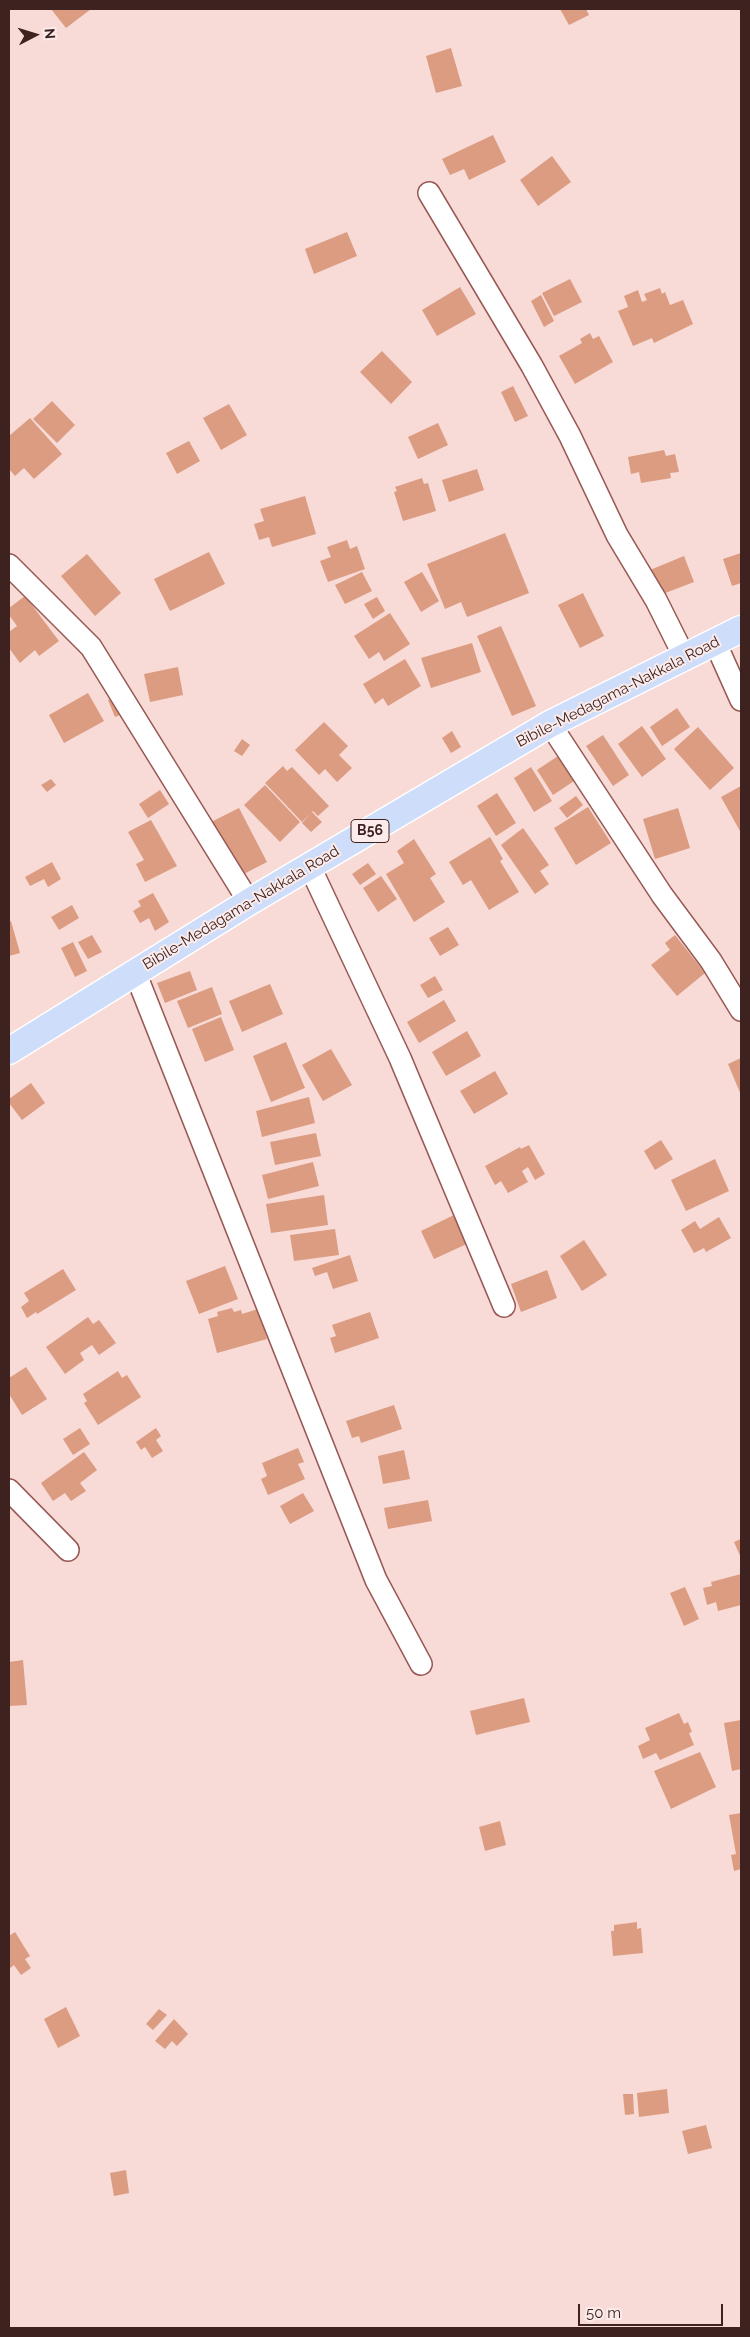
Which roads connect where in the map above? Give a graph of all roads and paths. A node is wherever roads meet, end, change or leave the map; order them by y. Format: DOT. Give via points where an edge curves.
graph roads {
  1 [pos="429,193"];
  2 [pos="9,565"];
  3 [pos="741,629"];
  4 [pos="715,642"];
  5 [pos="684,656"];
  6 [pos="741,700"];
  7 [pos="550,724"];
  8 [pos="310,868"];
  9 [pos="248,902"];
  10 [pos="135,972"];
  11 [pos="741,1010"];
  12 [pos="9,1052"];
  13 [pos="504,1306"];
  14 [pos="9,1490"];
  15 [pos="68,1550"];
  16 [pos="421,1664"];
  1 -- 5 [label="lane" via="532,366 617,535 656,600"];
  2 -- 9 [label="lane" via="91,647"];
  3 -- 4 [label="main road, Bibile-Medagama-Nakkala Road / B56"];
  4 -- 5 [label="main road, Bibile-Medagama-Nakkala Road / B56"];
  4 -- 6 [label="lane"];
  5 -- 7 [label="main road, Bibile-Medagama-Nakkala Road / B56"];
  7 -- 8 [label="main road, Bibile-Medagama-Nakkala Road / B56"];
  7 -- 11 [label="lane"];
  8 -- 9 [label="main road, Bibile-Medagama-Nakkala Road / B56"];
  8 -- 13 [label="lane" via="400,1058"];
  9 -- 10 [label="main road, Bibile-Medagama-Nakkala Road / B56"];
  10 -- 12 [label="main road, Bibile-Medagama-Nakkala Road / B56"];
  10 -- 16 [label="lane" via="376,1580"];
  14 -- 15 [label="lane"];
}
